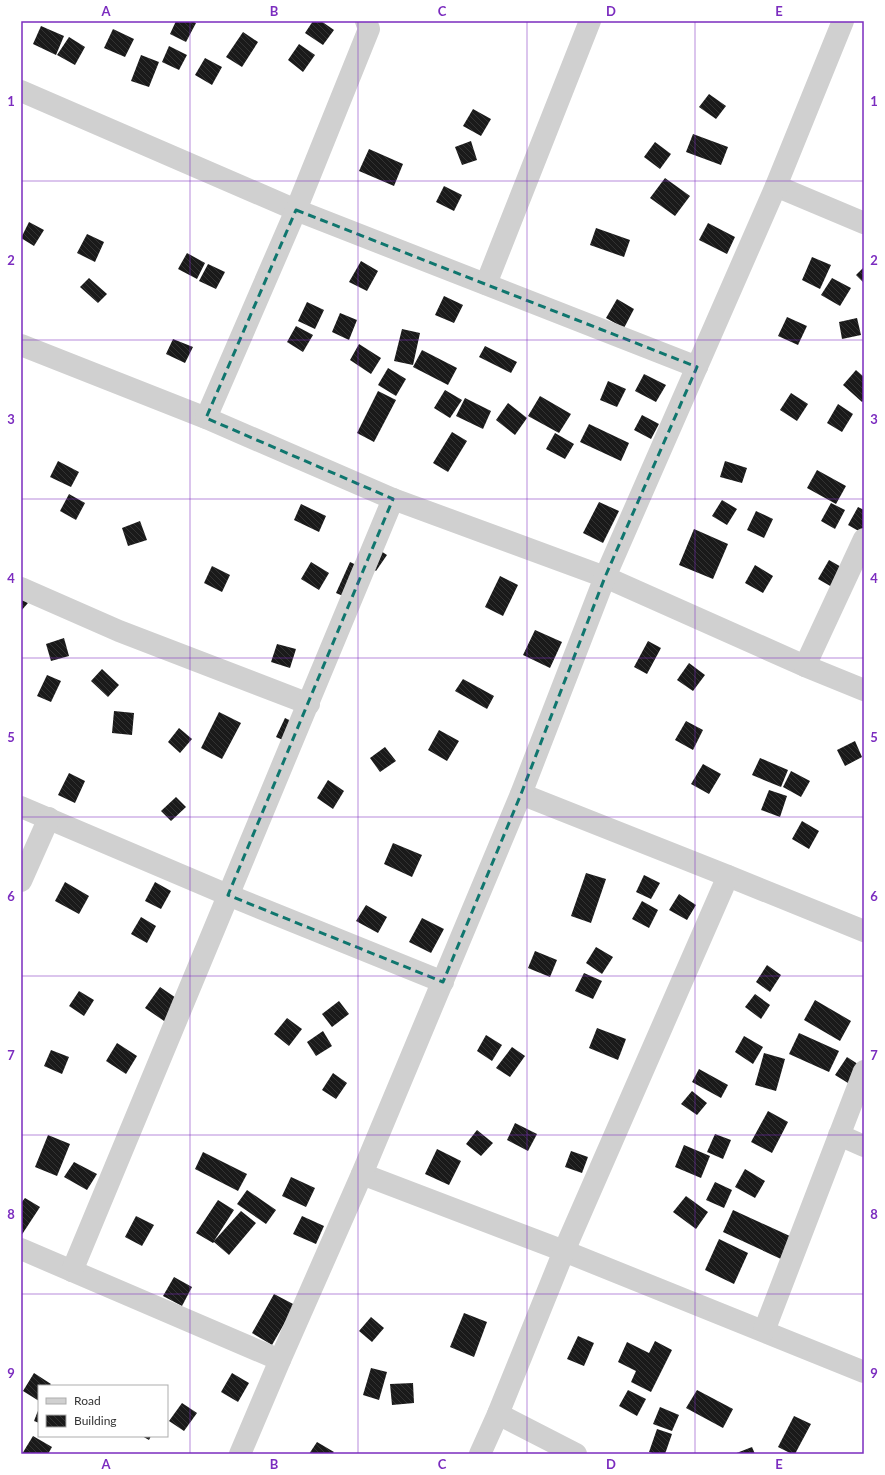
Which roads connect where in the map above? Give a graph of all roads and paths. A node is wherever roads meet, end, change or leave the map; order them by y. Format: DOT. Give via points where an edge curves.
graph roads {
  1 [pos="366,21"];
  2 [pos="590,21"];
  3 [pos="843,21"];
  4 [pos="21,91"];
  5 [pos="776,186"];
  6 [pos="296,210"];
  7 [pos="864,223"];
  8 [pos="486,284"];
  9 [pos="21,345"];
  10 [pos="697,367"];
  11 [pos="206,418"];
  12 [pos="393,499"];
  13 [pos="864,539"];
  14 [pos="605,577"];
  15 [pos="21,588"];
  16 [pos="806,666"];
  17 [pos="864,690"];
  18 [pos="309,704"];
  19 [pos="521,794"];
  20 [pos="21,807"];
  21 [pos="49,818"];
  22 [pos="728,876"];
  23 [pos="21,881"];
  24 [pos="228,895"];
  25 [pos="864,931"];
  26 [pos="443,982"];
  27 [pos="864,1071"];
  28 [pos="839,1135"];
  29 [pos="864,1146"];
  30 [pos="362,1174"];
  31 [pos="21,1249"];
  32 [pos="564,1251"];
  33 [pos="72,1271"];
  34 [pos="764,1331"];
  35 [pos="280,1360"];
  36 [pos="864,1372"];
  37 [pos="498,1414"];
  38 [pos="240,1454"];
  39 [pos="480,1454"];
  40 [pos="576,1454"];
  1 -- 6 [label="street" via="369,29"];
  2 -- 8 [label="street"];
  3 -- 5 [label="street"];
  4 -- 6 [label="street"];
  5 -- 7 [label="street"];
  5 -- 10 [label="street"];
  6 -- 8 [label="street"];
  6 -- 11 [label="street"];
  8 -- 10 [label="street"];
  9 -- 11 [label="street"];
  10 -- 14 [label="street"];
  11 -- 12 [label="street"];
  12 -- 14 [label="street"];
  12 -- 18 [label="street"];
  13 -- 16 [label="street"];
  14 -- 16 [label="street"];
  14 -- 19 [label="street"];
  15 -- 18 [label="street" via="119,631"];
  16 -- 17 [label="street"];
  18 -- 24 [label="street"];
  19 -- 22 [label="street"];
  19 -- 26 [label="street"];
  20 -- 21 [label="street"];
  21 -- 23 [label="street"];
  21 -- 24 [label="street"];
  22 -- 25 [label="street"];
  22 -- 32 [label="street"];
  24 -- 26 [label="street"];
  24 -- 33 [label="street"];
  26 -- 30 [label="street"];
  27 -- 28 [label="street"];
  28 -- 29 [label="street"];
  28 -- 34 [label="street"];
  30 -- 32 [label="street"];
  30 -- 35 [label="street"];
  31 -- 33 [label="street"];
  32 -- 34 [label="street"];
  32 -- 37 [label="street"];
  33 -- 35 [label="street"];
  34 -- 36 [label="street"];
  35 -- 38 [label="street"];
  37 -- 39 [label="street"];
  37 -- 40 [label="street"];
}
